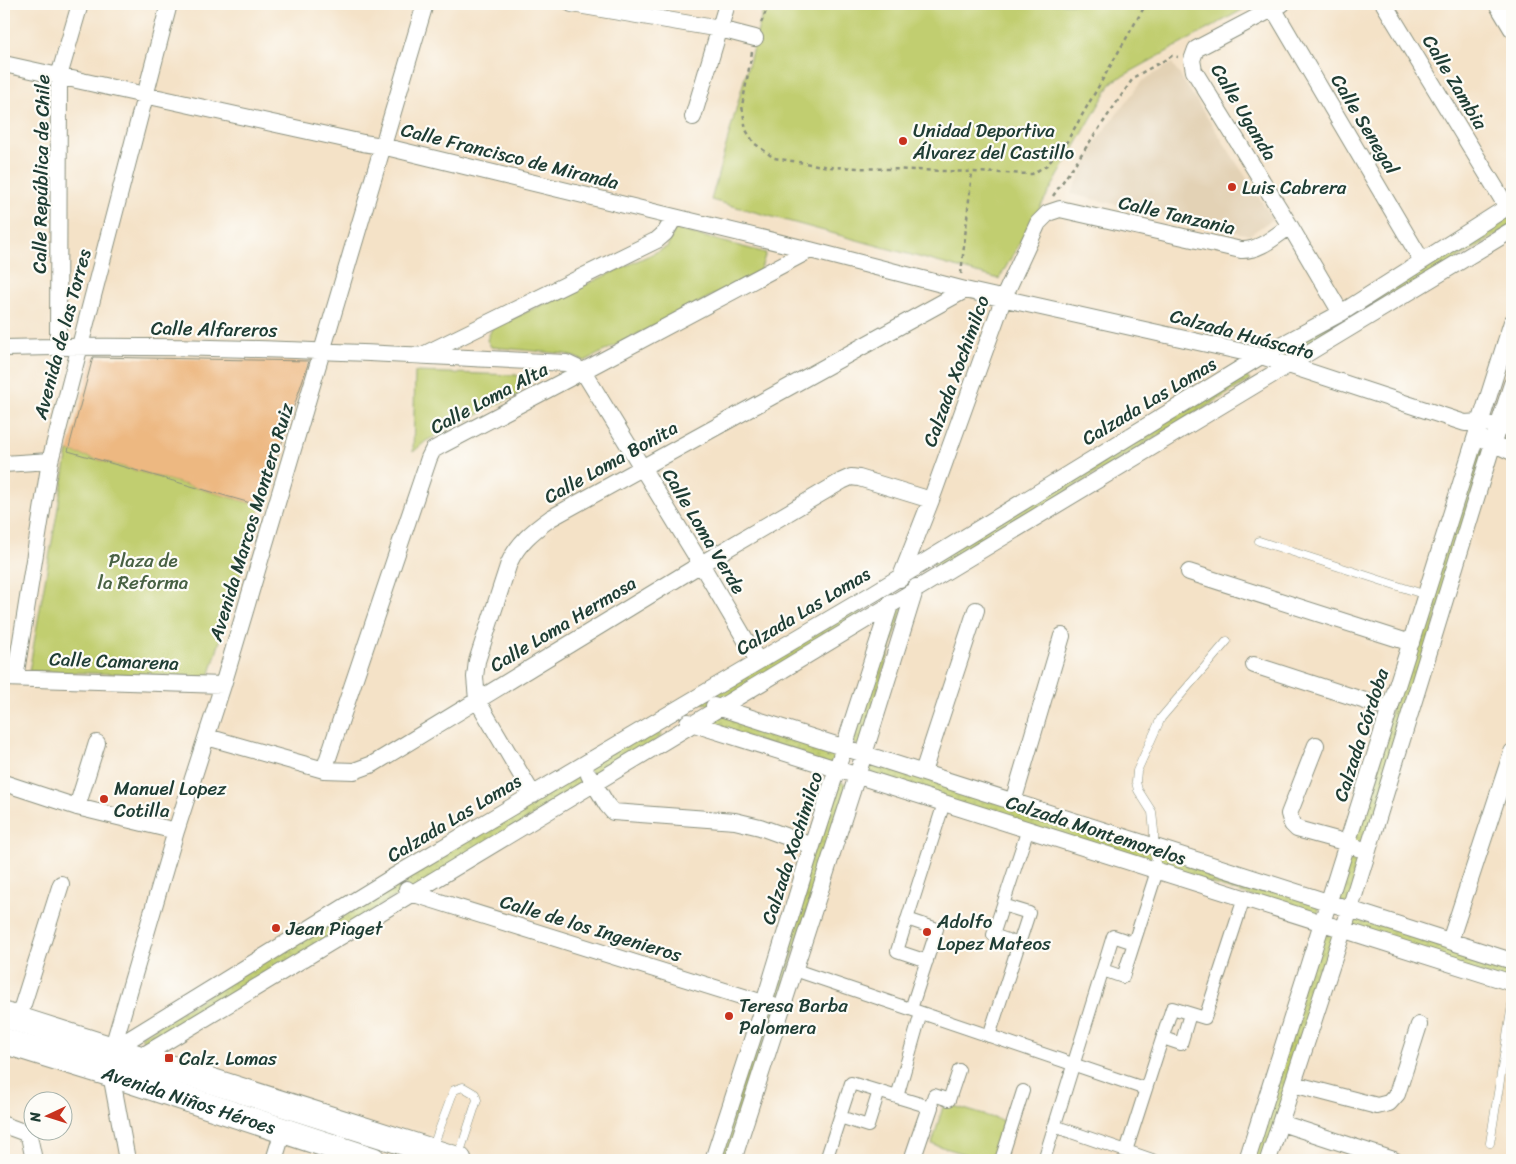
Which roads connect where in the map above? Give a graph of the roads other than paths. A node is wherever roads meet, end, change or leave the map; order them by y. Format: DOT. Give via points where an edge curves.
graph roads {
  1 [pos="80,4"];
  2 [pos="170,4"];
  3 [pos="425,4"];
  4 [pos="572,4"];
  5 [pos="727,4"];
  6 [pos="1384,4"];
  7 [pos="1497,4"];
  8 [pos="1277,6"];
  9 [pos="644,10"];
  10 [pos="720,29"];
  11 [pos="1512,29"];
  12 [pos="755,38"];
  13 [pos="4,64"];
  14 [pos="59,76"];
  15 [pos="146,95"];
  16 [pos="693,117"];
  17 [pos="382,146"];
  18 [pos="1510,206"];
  19 [pos="1048,213"];
  20 [pos="674,218"];
  21 [pos="1290,226"];
  22 [pos="1512,230"];
  23 [pos="810,250"];
  24 [pos="1422,261"];
  25 [pos="966,290"];
  26 [pos="1004,297"];
  27 [pos="1341,312"];
  28 [pos="1512,322"];
  29 [pos="80,346"];
  30 [pos="58,347"];
  31 [pos="4,348"];
  32 [pos="322,351"];
  33 [pos="422,355"];
  34 [pos="1261,356"];
  35 [pos="1289,365"];
  36 [pos="584,371"];
  37 [pos="1512,384"];
  38 [pos="1473,427"];
  39 [pos="1505,427"];
  40 [pos="1493,443"];
  41 [pos="1512,452"];
  42 [pos="50,460"];
  43 [pos="4,464"];
  44 [pos="642,468"];
  45 [pos="931,500"];
  46 [pos="1259,540"];
  47 [pos="911,548"];
  48 [pos="701,564"];
  49 [pos="918,566"];
  50 [pos="1190,572"];
  51 [pos="901,575"];
  52 [pos="916,590"];
  53 [pos="1426,595"];
  54 [pos="890,605"];
  55 [pos="976,610"];
  56 [pos="1062,636"];
  57 [pos="1227,641"];
  58 [pos="1411,643"];
  59 [pos="758,661"];
  60 [pos="1254,665"];
  61 [pos="10,678"];
  62 [pos="1399,681"];
  63 [pos="223,685"];
  64 [pos="1418,686"];
  65 [pos="477,700"];
  66 [pos="693,700"];
  67 [pos="720,708"];
  68 [pos="1390,709"];
  69 [pos="667,715"];
  70 [pos="693,723"];
  71 [pos="207,737"];
  72 [pos="97,743"];
  73 [pos="1316,745"];
  74 [pos="845,748"];
  75 [pos="1512,752"];
  76 [pos="864,754"];
  77 [pos="583,765"];
  78 [pos="838,769"];
  79 [pos="324,770"];
  80 [pos="923,772"];
  81 [pos="858,775"];
  82 [pos="4,783"];
  83 [pos="594,783"];
  84 [pos="532,795"];
  85 [pos="1013,802"];
  86 [pos="944,803"];
  87 [pos="77,807"];
  88 [pos="1078,822"];
  89 [pos="1028,829"];
  90 [pos="176,832"];
  91 [pos="1072,843"];
  92 [pos="1348,843"];
  93 [pos="812,846"];
  94 [pos="1154,847"];
  95 [pos="1367,852"];
  96 [pos="1226,870"];
  97 [pos="1157,871"];
  98 [pos="398,874"];
  99 [pos="61,884"];
  100 [pos="1220,890"];
  101 [pos="411,893"];
  102 [pos="1244,898"];
  103 [pos="1329,902"];
  104 [pos="1003,904"];
  105 [pos="1350,909"];
  106 [pos="907,919"];
  107 [pos="1323,923"];
  108 [pos="1343,929"];
  109 [pos="1450,941"];
  110 [pos="1134,943"];
  111 [pos="1019,944"];
  112 [pos="927,961"];
  113 [pos="1512,961"];
  114 [pos="795,970"];
  115 [pos="1103,970"];
  116 [pos="1512,983"];
  117 [pos="764,1003"];
  118 [pos="1512,1005"];
  119 [pos="781,1009"];
  120 [pos="916,1011"];
  121 [pos="1190,1014"];
  122 [pos="11,1017"];
  123 [pos="1419,1025"];
  124 [pos="989,1036"];
  125 [pos="1163,1038"];
  126 [pos="4,1042"];
  127 [pos="139,1058"];
  128 [pos="111,1062"];
  129 [pos="1074,1064"];
  130 [pos="959,1070"];
  131 [pos="1293,1084"];
  132 [pos="1146,1089"];
  133 [pos="1023,1091"];
  134 [pos="879,1092"];
  135 [pos="897,1096"];
  136 [pos="930,1108"];
  137 [pos="840,1117"];
  138 [pos="1280,1123"];
  139 [pos="4,1125"];
  140 [pos="1054,1126"];
  141 [pos="283,1131"];
  142 [pos="1490,1144"];
  143 [pos="432,1152"];
  144 [pos="1132,1156"];
  145 [pos="129,1159"];
  146 [pos="34,1160"];
  147 [pos="274,1160"];
  148 [pos="373,1160"];
  149 [pos="458,1160"];
  150 [pos="713,1160"];
  151 [pos="733,1160"];
  152 [pos="826,1160"];
  153 [pos="912,1160"];
  154 [pos="1001,1160"];
  155 [pos="1044,1160"];
  156 [pos="1152,1160"];
  157 [pos="1247,1160"];
  158 [pos="1268,1160"];
  159 [pos="1394,1160"];
  1 -- 14 [label="street, Calle República de Chile"];
  2 -- 15 [label="street, Avenida de las Torres"];
  3 -- 17 [label="street, Avenida Marcos Montero Ruiz"];
  4 -- 9 [label="street"];
  5 -- 10 [label="street"];
  6 -- 18 [label="street, Calle Zambia"];
  7 -- 11 [label="street"];
  8 -- 21 [label="street, Calle Uganda" via="1196,49 1192,60 1194,71"];
  8 -- 24 [label="street, Calle Senegal"];
  9 -- 10 [label="street"];
  10 -- 12 [label="street"];
  10 -- 16 [label="street"];
  13 -- 14 [label="street, Calle Francisco de Miranda"];
  14 -- 15 [label="street, Calle Francisco de Miranda"];
  14 -- 30 [label="street, Calle República de Chile"];
  15 -- 17 [label="street, Calle Francisco de Miranda"];
  15 -- 29 [label="street, Avenida de las Torres"];
  17 -- 20 [label="street, Calle Francisco de Miranda"];
  17 -- 32 [label="street, Avenida Marcos Montero Ruiz"];
  18 -- 24 [label="street, Calzada Las Lomas"];
  19 -- 21 [label="street, Calle Tanzania" via="1060,209 1241,250 1260,247"];
  19 -- 26 [label="street, Calzada Xochimilco" via="1038,223"];
  20 -- 23 [label="street, Calle Francisco de Miranda"];
  20 -- 33 [label="street, Calle Alfareros" via="657,240"];
  21 -- 27 [label="street, Calle Uganda"];
  22 -- 35 [label="street"];
  23 -- 25 [label="street, Calle Francisco de Miranda"];
  23 -- 36 [label="street, Calle Loma Alta"];
  24 -- 27 [label="street, Calzada Las Lomas"];
  25 -- 26 [label="street, Calle Francisco de Miranda"];
  25 -- 44 [label="street, Calle Loma Bonita"];
  26 -- 34 [label="street, Calzada Huáscato"];
  26 -- 45 [label="street, Calzada Xochimilco"];
  27 -- 34 [label="street, Calzada Las Lomas"];
  28 -- 38 [label="street, Calzada Córdoba"];
  29 -- 30 [label="street, Calle Alfareros"];
  29 -- 32 [label="street, Calle Alfareros"];
  29 -- 42 [label="street, Avenida de las Torres"];
  30 -- 31 [label="street, Calle Alfareros"];
  32 -- 33 [label="street, Calle Alfareros"];
  32 -- 63 [label="street, Avenida Marcos Montero Ruiz"];
  33 -- 36 [label="street, Calle Alfareros" via="566,363"];
  34 -- 35 [label="street, Calzada Huáscato"];
  34 -- 49 [label="street, Calzada Las Lomas"];
  35 -- 38 [label="street, Calzada Huáscato"];
  35 -- 52 [label="street"];
  36 -- 44 [label="street, Calle Loma Verde"];
  36 -- 79 [label="street, Calle Loma Alta" via="442,444 430,454"];
  37 -- 39 [label="street, Calzada Córdoba"];
  38 -- 39 [label="street, Calzada Huáscato"];
  38 -- 40 [label="street, Calzada Huáscato"];
  38 -- 53 [label="street, Calzada Córdoba"];
  39 -- 40 [label="street, Calzada Córdoba"];
  40 -- 41 [label="street, Calzada Huáscato"];
  40 -- 64 [label="street, Calzada Córdoba"];
  42 -- 43 [label="street"];
  42 -- 61 [label="street, Avenida de las Torres"];
  44 -- 48 [label="street, Calle Loma Verde"];
  44 -- 65 [label="street, Calle Loma Bonita" via="551,518 529,533 518,548 509,564 477,661"];
  45 -- 47 [label="street, Calzada Xochimilco"];
  45 -- 48 [label="street, Calle Loma Hermosa" via="851,477"];
  46 -- 53 [label="lane"];
  47 -- 49 [label="street"];
  47 -- 51 [label="street, Calzada Xochimilco"];
  48 -- 59 [label="street, Calle Loma Verde"];
  48 -- 65 [label="street, Calle Loma Hermosa"];
  49 -- 51 [label="street, Calzada Las Lomas"];
  49 -- 52 [label="street"];
  50 -- 58 [label="street"];
  51 -- 54 [label="street, Calzada Xochimilco"];
  51 -- 59 [label="street, Calzada Las Lomas"];
  52 -- 54 [label="street"];
  52 -- 76 [label="street"];
  53 -- 58 [label="street, Calzada Córdoba"];
  54 -- 67 [label="street"];
  54 -- 74 [label="street, Calzada Xochimilco"];
  55 -- 80 [label="street"];
  56 -- 85 [label="street"];
  57 -- 94 [label="lane" via="1161,718 1137,771 1138,790 1152,812"];
  58 -- 62 [label="street, Calzada Córdoba"];
  59 -- 66 [label="street, Calzada Las Lomas"];
  60 -- 68 [label="street"];
  61 -- 63 [label="street, Calle Camarena"];
  62 -- 64 [label="street"];
  62 -- 68 [label="street, Calzada Córdoba"];
  63 -- 71 [label="street, Avenida Marcos Montero Ruiz"];
  64 -- 95 [label="street, Calzada Córdoba"];
  65 -- 79 [label="street, Calle Loma Hermosa" via="373,764 354,771"];
  65 -- 84 [label="street, Calle Loma Bonita"];
  66 -- 67 [label="street, Calzada Montemorelos"];
  66 -- 69 [label="street, Calzada Las Lomas"];
  67 -- 70 [label="street"];
  67 -- 74 [label="street, Calzada Montemorelos"];
  68 -- 92 [label="street, Calzada Córdoba"];
  69 -- 70 [label="street, Calzada Montemorelos"];
  69 -- 77 [label="street, Calzada Las Lomas"];
  70 -- 78 [label="street, Calzada Montemorelos"];
  70 -- 83 [label="street"];
  71 -- 79 [label="street, Calle Loma Hermosa"];
  71 -- 90 [label="street, Avenida Marcos Montero Ruiz"];
  72 -- 87 [label="street"];
  73 -- 92 [label="street" via="1289,814 1290,820 1297,829"];
  74 -- 76 [label="street, Calzada Montemorelos"];
  74 -- 78 [label="street, Calzada Xochimilco"];
  75 -- 109 [label="street"];
  76 -- 80 [label="street, Calzada Montemorelos"];
  76 -- 81 [label="street"];
  77 -- 83 [label="street"];
  77 -- 84 [label="street, Calzada Las Lomas"];
  78 -- 81 [label="street, Calzada Montemorelos"];
  78 -- 93 [label="street, Calzada Xochimilco"];
  80 -- 85 [label="street, Calzada Montemorelos"];
  81 -- 86 [label="street, Calzada Montemorelos"];
  81 -- 114 [label="street"];
  82 -- 87 [label="street"];
  83 -- 93 [label="street" via="613,812 735,821"];
  83 -- 101 [label="street"];
  84 -- 98 [label="street, Calzada Las Lomas"];
  85 -- 88 [label="street, Calzada Montemorelos"];
  86 -- 89 [label="street, Calzada Montemorelos"];
  86 -- 106 [label="street"];
  87 -- 90 [label="street"];
  88 -- 91 [label="street"];
  88 -- 94 [label="street, Calzada Montemorelos"];
  89 -- 91 [label="street, Calzada Montemorelos"];
  89 -- 104 [label="street"];
  90 -- 128 [label="street, Avenida Marcos Montero Ruiz"];
  91 -- 97 [label="street, Calzada Montemorelos"];
  92 -- 95 [label="street"];
  92 -- 103 [label="street, Calzada Córdoba"];
  93 -- 117 [label="street, Calzada Xochimilco"];
  94 -- 96 [label="street, Calzada Montemorelos"];
  94 -- 97 [label="lane"];
  95 -- 105 [label="street, Calzada Córdoba"];
  96 -- 100 [label="street"];
  96 -- 103 [label="street, Calzada Montemorelos"];
  97 -- 100 [label="street, Calzada Montemorelos"];
  97 -- 110 [label="street"];
  98 -- 101 [label="street"];
  98 -- 128 [label="street, Calzada Las Lomas"];
  99 -- 122 [label="street"];
  100 -- 102 [label="street, Calzada Montemorelos"];
  101 -- 117 [label="street, Calle de los Ingenieros"];
  101 -- 127 [label="street"];
  102 -- 107 [label="street, Calzada Montemorelos"];
  102 -- 121 [label="street" via="1205,1018"];
  103 -- 105 [label="street, Calzada Montemorelos"];
  103 -- 107 [label="street, Calzada Córdoba"];
  104 -- 111 [label="street" via="1029,913"];
  104 -- 111 [label="street" via="993,935"];
  105 -- 108 [label="street, Calzada Córdoba"];
  105 -- 109 [label="street, Calzada Montemorelos"];
  106 -- 112 [label="street" via="897,951"];
  106 -- 112 [label="street" via="937,929"];
  107 -- 108 [label="street, Calzada Montemorelos"];
  107 -- 157 [label="street, Calzada Córdoba"];
  108 -- 116 [label="street, Calzada Montemorelos"];
  108 -- 131 [label="street, Calzada Córdoba"];
  109 -- 113 [label="street, Calzada Montemorelos"];
  110 -- 115 [label="street" via="1123,977"];
  110 -- 115 [label="street" via="1113,936"];
  111 -- 124 [label="street"];
  112 -- 120 [label="street"];
  114 -- 119 [label="street"];
  114 -- 120 [label="street"];
  115 -- 129 [label="street"];
  117 -- 119 [label="street, Calle de los Ingenieros"];
  117 -- 150 [label="street, Calzada Xochimilco"];
  118 -- 142 [label="lane"];
  119 -- 151 [label="street"];
  120 -- 124 [label="street"];
  120 -- 135 [label="street"];
  121 -- 125 [label="street" via="1172,1008"];
  121 -- 125 [label="street" via="1181,1044"];
  122 -- 128 [label="main road, Avenida Niños Héroes"];
  123 -- 131 [label="street" via="1397,1094 1388,1103 1377,1106"];
  124 -- 129 [label="street"];
  125 -- 132 [label="street"];
  126 -- 128 [label="main road, Avenida Niños Héroes"];
  127 -- 128 [label="main road, Avenida Niños Héroes"];
  127 -- 143 [label="main road, Avenida Niños Héroes"];
  128 -- 141 [label="main road, Avenida Niños Héroes"];
  128 -- 145 [label="street"];
  129 -- 132 [label="street"];
  129 -- 140 [label="street"];
  130 -- 136 [label="street" via="949,1100 934,1095"];
  131 -- 138 [label="street, Calzada Córdoba"];
  132 -- 144 [label="street"];
  133 -- 154 [label="street"];
  134 -- 135 [label="street"];
  134 -- 137 [label="street" via="851,1083"];
  134 -- 137 [label="street" via="868,1126"];
  135 -- 136 [label="street"];
  136 -- 153 [label="street"];
  137 -- 152 [label="street"];
  138 -- 158 [label="street, Calzada Córdoba"];
  138 -- 159 [label="street"];
  139 -- 146 [label="street" via="29,1136"];
  140 -- 144 [label="street"];
  140 -- 155 [label="street"];
  141 -- 147 [label="street"];
  141 -- 148 [label="main road, Avenida Niños Héroes"];
  143 -- 149 [label="main road, Avenida Niños Héroes"];
  143 -- 149 [label="lane" via="454,1090 463,1088 475,1094 477,1100"];
  144 -- 156 [label="street"];
}
